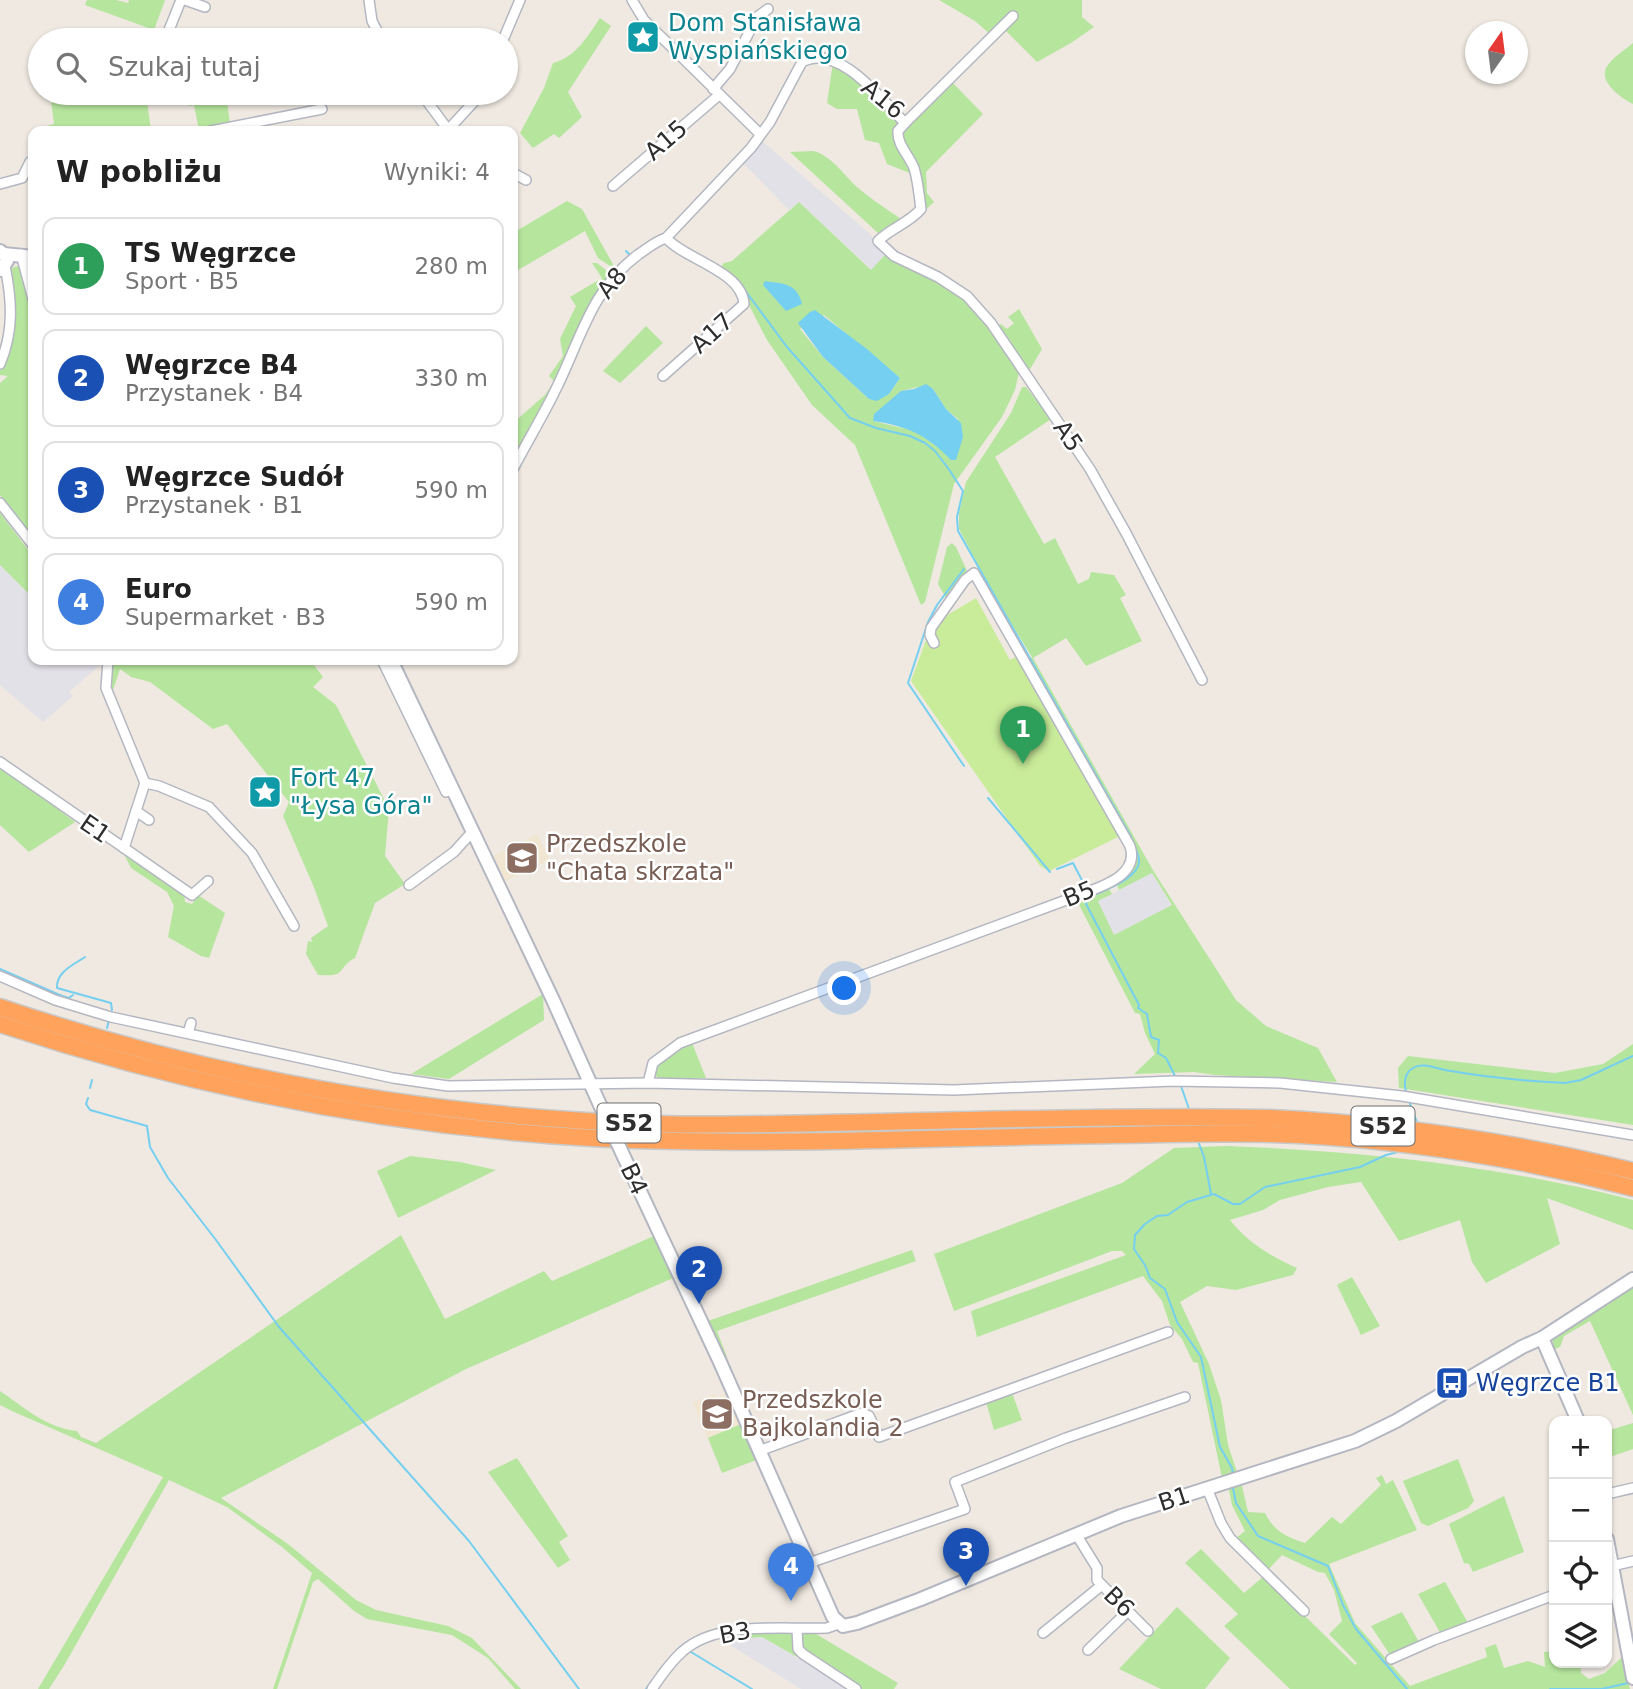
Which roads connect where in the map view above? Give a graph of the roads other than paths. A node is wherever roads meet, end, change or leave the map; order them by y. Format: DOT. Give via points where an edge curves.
graph roads {
  1 [pos="183,0"];
  2 [pos="369,0"];
  3 [pos="520,0"];
  4 [pos="632,0"];
  5 [pos="205,7"];
  6 [pos="768,9"];
  7 [pos="1013,16"];
  8 [pos="170,28"];
  9 [pos="376,28"];
  10 [pos="508,28"];
  11 [pos="716,92"];
  12 [pos="430,105"];
  13 [pos="471,105"];
  14 [pos="322,109"];
  15 [pos="905,123"];
  16 [pos="236,126"];
  17 [pos="444,126"];
  18 [pos="452,126"];
  19 [pos="760,134"];
  20 [pos="28,166"];
  21 [pos="518,176"];
  22 [pos="526,180"];
  23 [pos="0,184"];
  24 [pos="613,186"];
  25 [pos="667,239"];
  26 [pos="27,257"];
  27 [pos="3,264"];
  28 [pos="0,364"];
  29 [pos="663,376"];
  30 [pos="518,460"];
  31 [pos="0,503"];
  32 [pos="28,539"];
  33 [pos="934,643"];
  34 [pos="108,665"];
  35 [pos="384,665"];
  36 [pos="393,665"];
  37 [pos="1202,680"];
  38 [pos="3,761"];
  39 [pos="141,778"];
  40 [pos="453,790"];
  41 [pos="136,811"];
  42 [pos="149,820"];
  43 [pos="473,831"];
  44 [pos="124,848"];
  45 [pos="208,881"];
  46 [pos="409,884"];
  47 [pos="294,926"];
  48 [pos="0,976"];
  49 [pos="0,1004"];
  50 [pos="191,1023"];
  51 [pos="0,1024"];
  52 [pos="0,1030"];
  53 [pos="188,1033"];
  54 [pos="46,1039"];
  55 [pos="590,1083"];
  56 [pos="648,1083"];
  57 [pos="1633,1135"];
  58 [pos="1633,1171"];
  59 [pos="1633,1188"];
  60 [pos="1633,1279"];
  61 [pos="1168,1332"];
  62 [pos="1542,1338"];
  63 [pos="1185,1397"];
  64 [pos="1576,1416"];
  65 [pos="759,1451"];
  66 [pos="1207,1488"];
  67 [pos="1633,1489"];
  68 [pos="1612,1493"];
  69 [pos="1076,1534"];
  70 [pos="1633,1561"];
  71 [pos="808,1563"];
  72 [pos="1612,1572"];
  73 [pos="1612,1577"];
  74 [pos="1102,1585"];
  75 [pos="1549,1597"];
  76 [pos="1128,1611"];
  77 [pos="1304,1611"];
  78 [pos="838,1623"];
  79 [pos="797,1629"];
  80 [pos="1148,1632"];
  81 [pos="1043,1633"];
  82 [pos="1088,1650"];
  83 [pos="1391,1659"];
  84 [pos="1633,1678"];
  85 [pos="652,1689"];
  86 [pos="856,1689"];
  1 -- 5 [label="street"];
  1 -- 8 [label="street"];
  2 -- 9 [label="street"];
  3 -- 10 [label="street"];
  4 -- 11 [label="street" via="644,20"];
  6 -- 11 [label="street, A15" via="757,17"];
  7 -- 15 [label="street, A16"];
  11 -- 19 [label="street"];
  11 -- 24 [label="street, A15"];
  12 -- 17 [label="street"];
  13 -- 18 [label="street"];
  14 -- 16 [label="street"];
  15 -- 19 [label="street, A16" via="840,62 816,57 802,62"];
  15 -- 37 [label="street, A5" via="898,131 898,141 915,170 921,209 878,241 894,256 967,296 986,316 1090,469"];
  19 -- 25 [label="street, A8"];
  20 -- 23 [label="street" via="22,178"];
  21 -- 22 [label="street"];
  25 -- 29 [label="street, A17" via="699,263 721,271 733,282 744,304"];
  25 -- 30 [label="street, A8" via="654,243 608,283 581,328 557,387"];
  26 -- 27 [label="street"];
  27 -- 28 [label="street" via="12,314"];
  31 -- 32 [label="street"];
  33 -- 56 [label="street, B5" via="931,628 974,573 1130,846 1129,868 1069,899 680,1043 653,1063"];
  34 -- 39 [label="street" via="106,688"];
  35 -- 40 [label="street" via="446,792"];
  36 -- 40 [label="street, B4"];
  38 -- 44 [label="street, E1"];
  39 -- 41 [label="street"];
  39 -- 47 [label="street" via="209,807 252,853"];
  40 -- 43 [label="street, B4"];
  41 -- 42 [label="street"];
  41 -- 44 [label="street"];
  43 -- 46 [label="street" via="454,852"];
  43 -- 55 [label="street, B4"];
  44 -- 45 [label="street, E1" via="192,895"];
  48 -- 53 [label="street" via="70,1005"];
  49 -- 58 [label="highway, S52" via="136,1048 255,1076 414,1104 540,1118 712,1125 1270,1118 1357,1123 1501,1142"];
  50 -- 53 [label="street"];
  51 -- 54 [label="highway, S52"];
  52 -- 54 [label="highway"];
  53 -- 55 [label="street" via="448,1086"];
  54 -- 59 [label="highway, S52" via="196,1080 322,1106 534,1133 730,1141 1251,1133 1395,1143 1496,1158"];
  55 -- 56 [label="street"];
  55 -- 65 [label="street, B4, bridge"];
  56 -- 57 [label="street" via="931,1090 1178,1081 1280,1083 1416,1098"];
  60 -- 62 [label="street, B1"];
  61 -- 65 [label="street" via="878,1437 869,1416 862,1413"];
  62 -- 64 [label="street"];
  62 -- 66 [label="street, B1" via="1371,1434"];
  63 -- 71 [label="street" via="955,1482 965,1509"];
  65 -- 71 [label="street, B4"];
  66 -- 69 [label="street, B1"];
  66 -- 77 [label="street" via="1230,1538"];
  67 -- 68 [label="street"];
  69 -- 74 [label="street, B6"];
  69 -- 78 [label="street, B1" via="866,1620 847,1626"];
  70 -- 72 [label="street"];
  71 -- 78 [label="street, B4"];
  73 -- 84 [label="street"];
  74 -- 76 [label="street, B6"];
  74 -- 81 [label="street"];
  75 -- 83 [label="street"];
  76 -- 80 [label="street, B6"];
  76 -- 82 [label="street"];
  78 -- 79 [label="street, B3"];
  79 -- 85 [label="street, B3" via="750,1628 703,1640 683,1651"];
  79 -- 86 [label="street" via="798,1650"];
}
